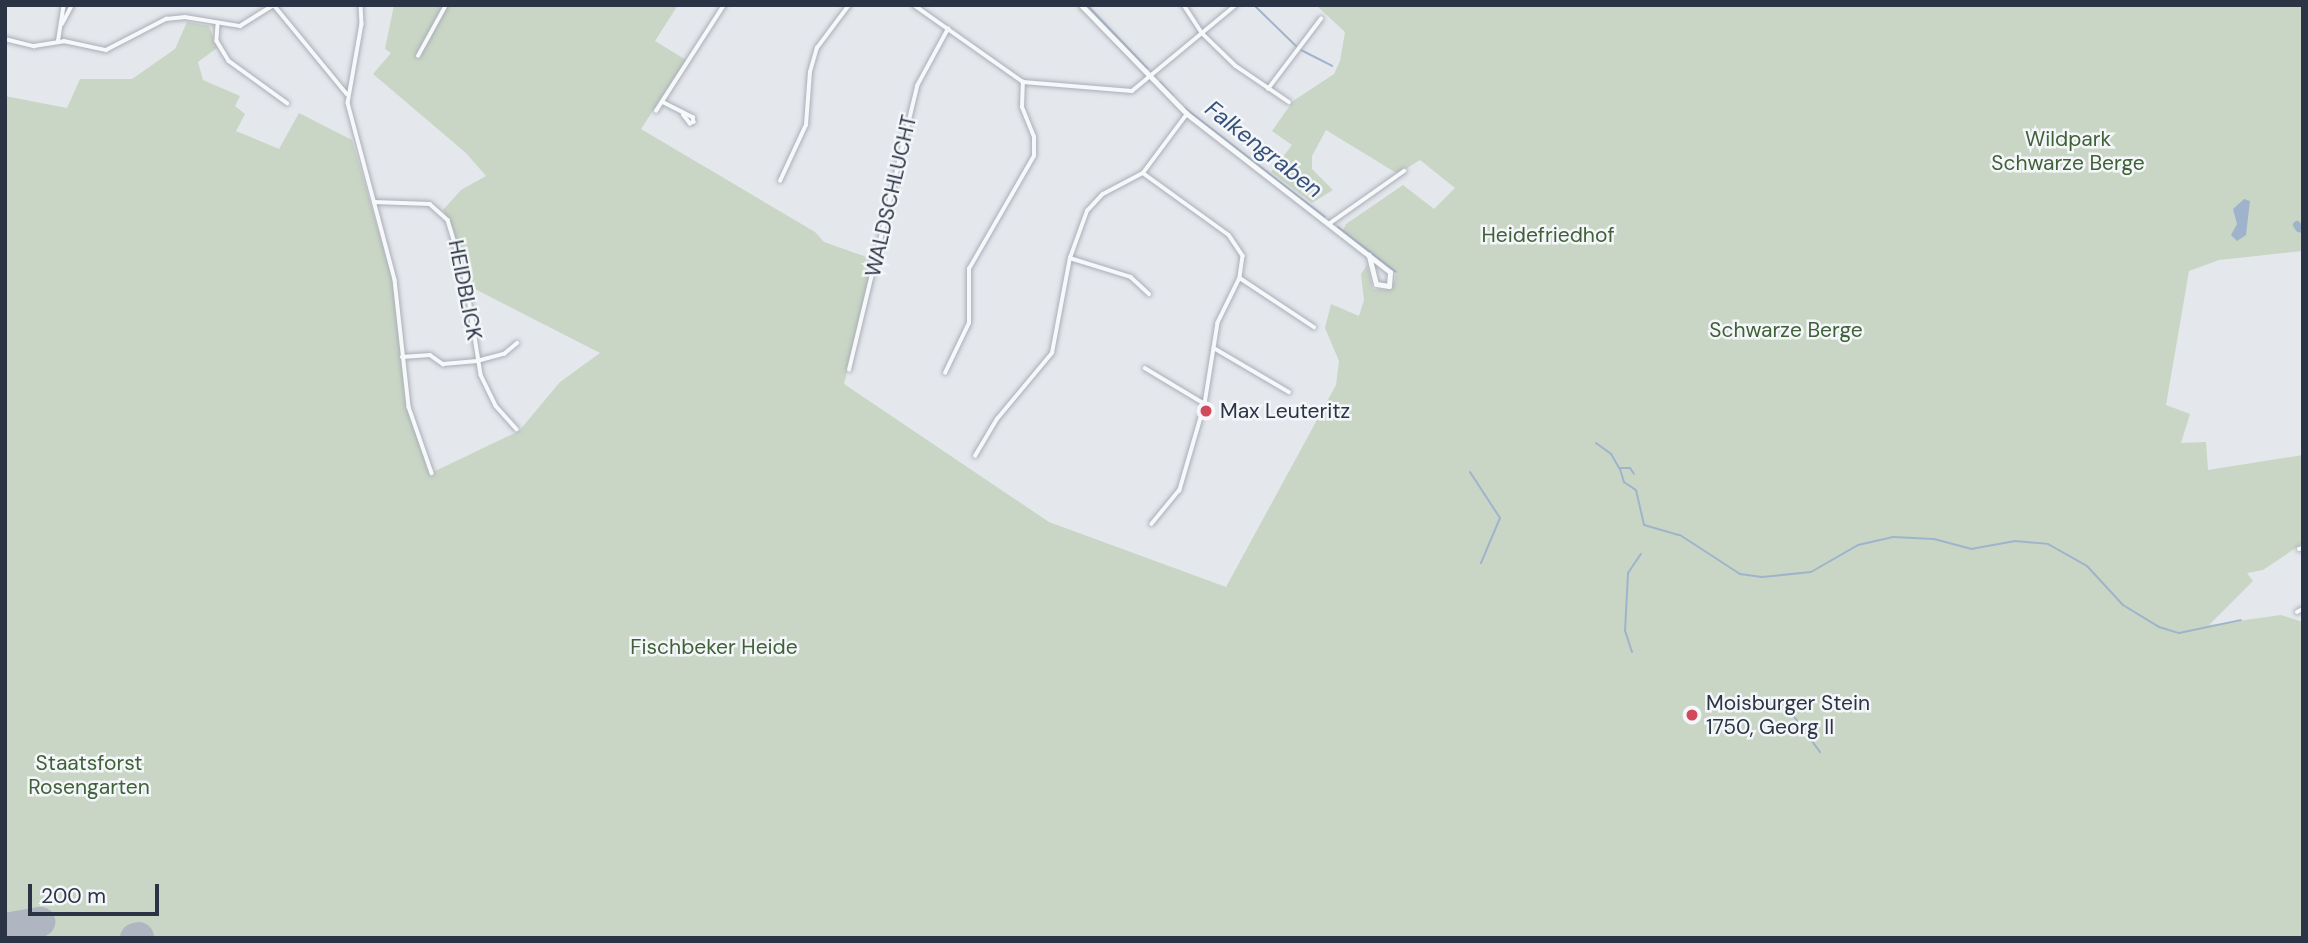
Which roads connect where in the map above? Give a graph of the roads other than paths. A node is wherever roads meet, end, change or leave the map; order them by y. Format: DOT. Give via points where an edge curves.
graph roads {
  1 [pos="64,5"];
  2 [pos="72,5"];
  3 [pos="274,5"];
  4 [pos="360,5"];
  5 [pos="446,5"];
  6 [pos="724,5"];
  7 [pos="849,5"];
  8 [pos="914,5"];
  9 [pos="1081,5"];
  10 [pos="1184,5"];
  11 [pos="1236,5"];
  12 [pos="1321,19"];
  13 [pos="218,25"];
  14 [pos="61,26"];
  15 [pos="948,29"];
  16 [pos="1202,33"];
  17 [pos="5,39"];
  18 [pos="58,42"];
  19 [pos="418,56"];
  20 [pos="1151,78"];
  21 [pos="1023,82"];
  22 [pos="1268,89"];
  23 [pos="347,94"];
  24 [pos="663,102"];
  25 [pos="1289,102"];
  26 [pos="287,103"];
  27 [pos="656,111"];
  28 [pos="1187,114"];
  29 [pos="682,115"];
  30 [pos="1404,171"];
  31 [pos="1143,173"];
  32 [pos="780,181"];
  33 [pos="374,202"];
  34 [pos="1329,224"];
  35 [pos="1369,256"];
  36 [pos="1070,258"];
  37 [pos="1240,278"];
  38 [pos="1149,294"];
  39 [pos="1314,327"];
  40 [pos="517,343"];
  41 [pos="1214,348"];
  42 [pos="402,357"];
  43 [pos="477,360"];
  44 [pos="1144,368"];
  45 [pos="849,370"];
  46 [pos="945,373"];
  47 [pos="1289,392"];
  48 [pos="1205,404"];
  49 [pos="517,429"];
  50 [pos="975,456"];
  51 [pos="432,473"];
  52 [pos="1152,524"];
  53 [pos="2303,609"];
  54 [pos="2297,612"];
  1 -- 14 [label="street"];
  2 -- 14 [label="street"];
  3 -- 13 [label="street" via="244,24"];
  3 -- 23 [label="street"];
  4 -- 23 [label="street" via="362,24"];
  5 -- 19 [label="street"];
  6 -- 24 [label="street"];
  7 -- 32 [label="street" via="817,48 810,72 806,125"];
  8 -- 15 [label="street"];
  9 -- 20 [label="street"];
  10 -- 16 [label="street"];
  11 -- 16 [label="street"];
  12 -- 22 [label="street"];
  13 -- 18 [label="street" via="171,18 106,50"];
  13 -- 26 [label="street" via="217,43 229,61"];
  14 -- 18 [label="street"];
  15 -- 21 [label="street"];
  15 -- 45 [label="street, WALDSCHLUCHT" via="917,86"];
  16 -- 20 [label="street"];
  16 -- 22 [label="street"];
  17 -- 18 [label="street" via="33,46"];
  20 -- 21 [label="street" via="1132,91"];
  20 -- 28 [label="street"];
  21 -- 46 [label="street" via="1022,107 1034,137 1034,156 969,269 969,323"];
  22 -- 25 [label="street"];
  23 -- 33 [label="street"];
  24 -- 27 [label="street"];
  24 -- 29 [label="street"];
  28 -- 31 [label="street"];
  28 -- 34 [label="street"];
  30 -- 34 [label="street"];
  31 -- 36 [label="street" via="1103,194 1087,211"];
  31 -- 37 [label="street" via="1236,240 1243,256"];
  33 -- 42 [label="street" via="395,280"];
  33 -- 43 [label="street, HEIDBLICK" via="430,204 442,210 453,230 466,280"];
  34 -- 35 [label="street"];
  35 -- 35 [label="street" via="1376,284 1388,287 1391,273"];
  36 -- 38 [label="street" via="1130,277"];
  36 -- 50 [label="street" via="1052,353 997,419"];
  37 -- 39 [label="street"];
  37 -- 41 [label="street" via="1217,323"];
  40 -- 43 [label="street" via="504,354"];
  41 -- 47 [label="street"];
  41 -- 48 [label="street"];
  42 -- 43 [label="street" via="430,355 443,364"];
  42 -- 51 [label="street" via="415,429"];
  43 -- 49 [label="street, HEIDBLICK" via="496,406"];
  44 -- 48 [label="street"];
  48 -- 52 [label="street" via="1180,490"];
  53 -- 54 [label="street"];
}
